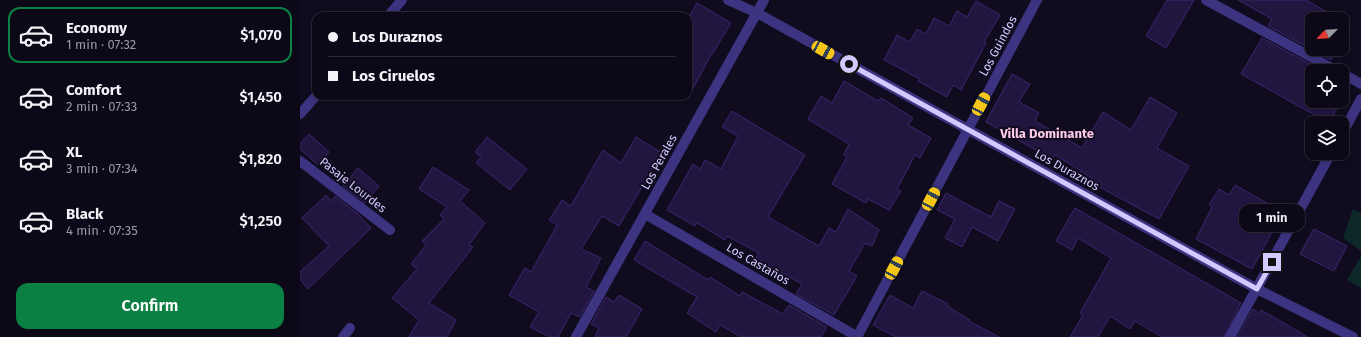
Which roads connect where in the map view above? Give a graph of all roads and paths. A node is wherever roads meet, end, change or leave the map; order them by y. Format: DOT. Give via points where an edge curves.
graph roads {
  1 [pos="402,0"];
  2 [pos="728,0"];
  3 [pos="764,0"];
  4 [pos="1037,0"];
  5 [pos="1206,0"];
  6 [pos="392,12"];
  7 [pos="757,13"];
  8 [pos="1324,64"];
  9 [pos="1349,78"];
  10 [pos="1361,84"];
  11 [pos="1361,99"];
  12 [pos="312,100"];
  13 [pos="300,114"];
  14 [pos="1349,121"];
  15 [pos="968,130"];
  16 [pos="1327,160"];
  17 [pos="300,161"];
  18 [pos="645,214"];
  19 [pos="390,230"];
  20 [pos="1257,289"];
  21 [pos="350,328"];
  22 [pos="343,337"];
  23 [pos="576,337"];
  24 [pos="857,337"];
  25 [pos="1230,337"];
  26 [pos="1353,337"];
  1 -- 6 [label="street"];
  2 -- 7 [label="street, Los Duraznos"];
  3 -- 7 [label="street, Los Perales"];
  4 -- 15 [label="street, Los Guindos"];
  5 -- 8 [label="street"];
  7 -- 15 [label="street, Los Duraznos"];
  7 -- 18 [label="street, Los Perales"];
  9 -- 10 [label="street"];
  11 -- 14 [label="street"];
  12 -- 13 [label="street"];
  15 -- 20 [label="street, Los Duraznos"];
  15 -- 24 [label="street, Los Guindos"];
  16 -- 20 [label="street"];
  17 -- 19 [label="street, Pasaje Lourdes"];
  18 -- 23 [label="street, Los Perales"];
  18 -- 24 [label="street, Los Castaños"];
  20 -- 25 [label="street"];
  20 -- 26 [label="street, Los Duraznos"];
  21 -- 22 [label="street"];
}
